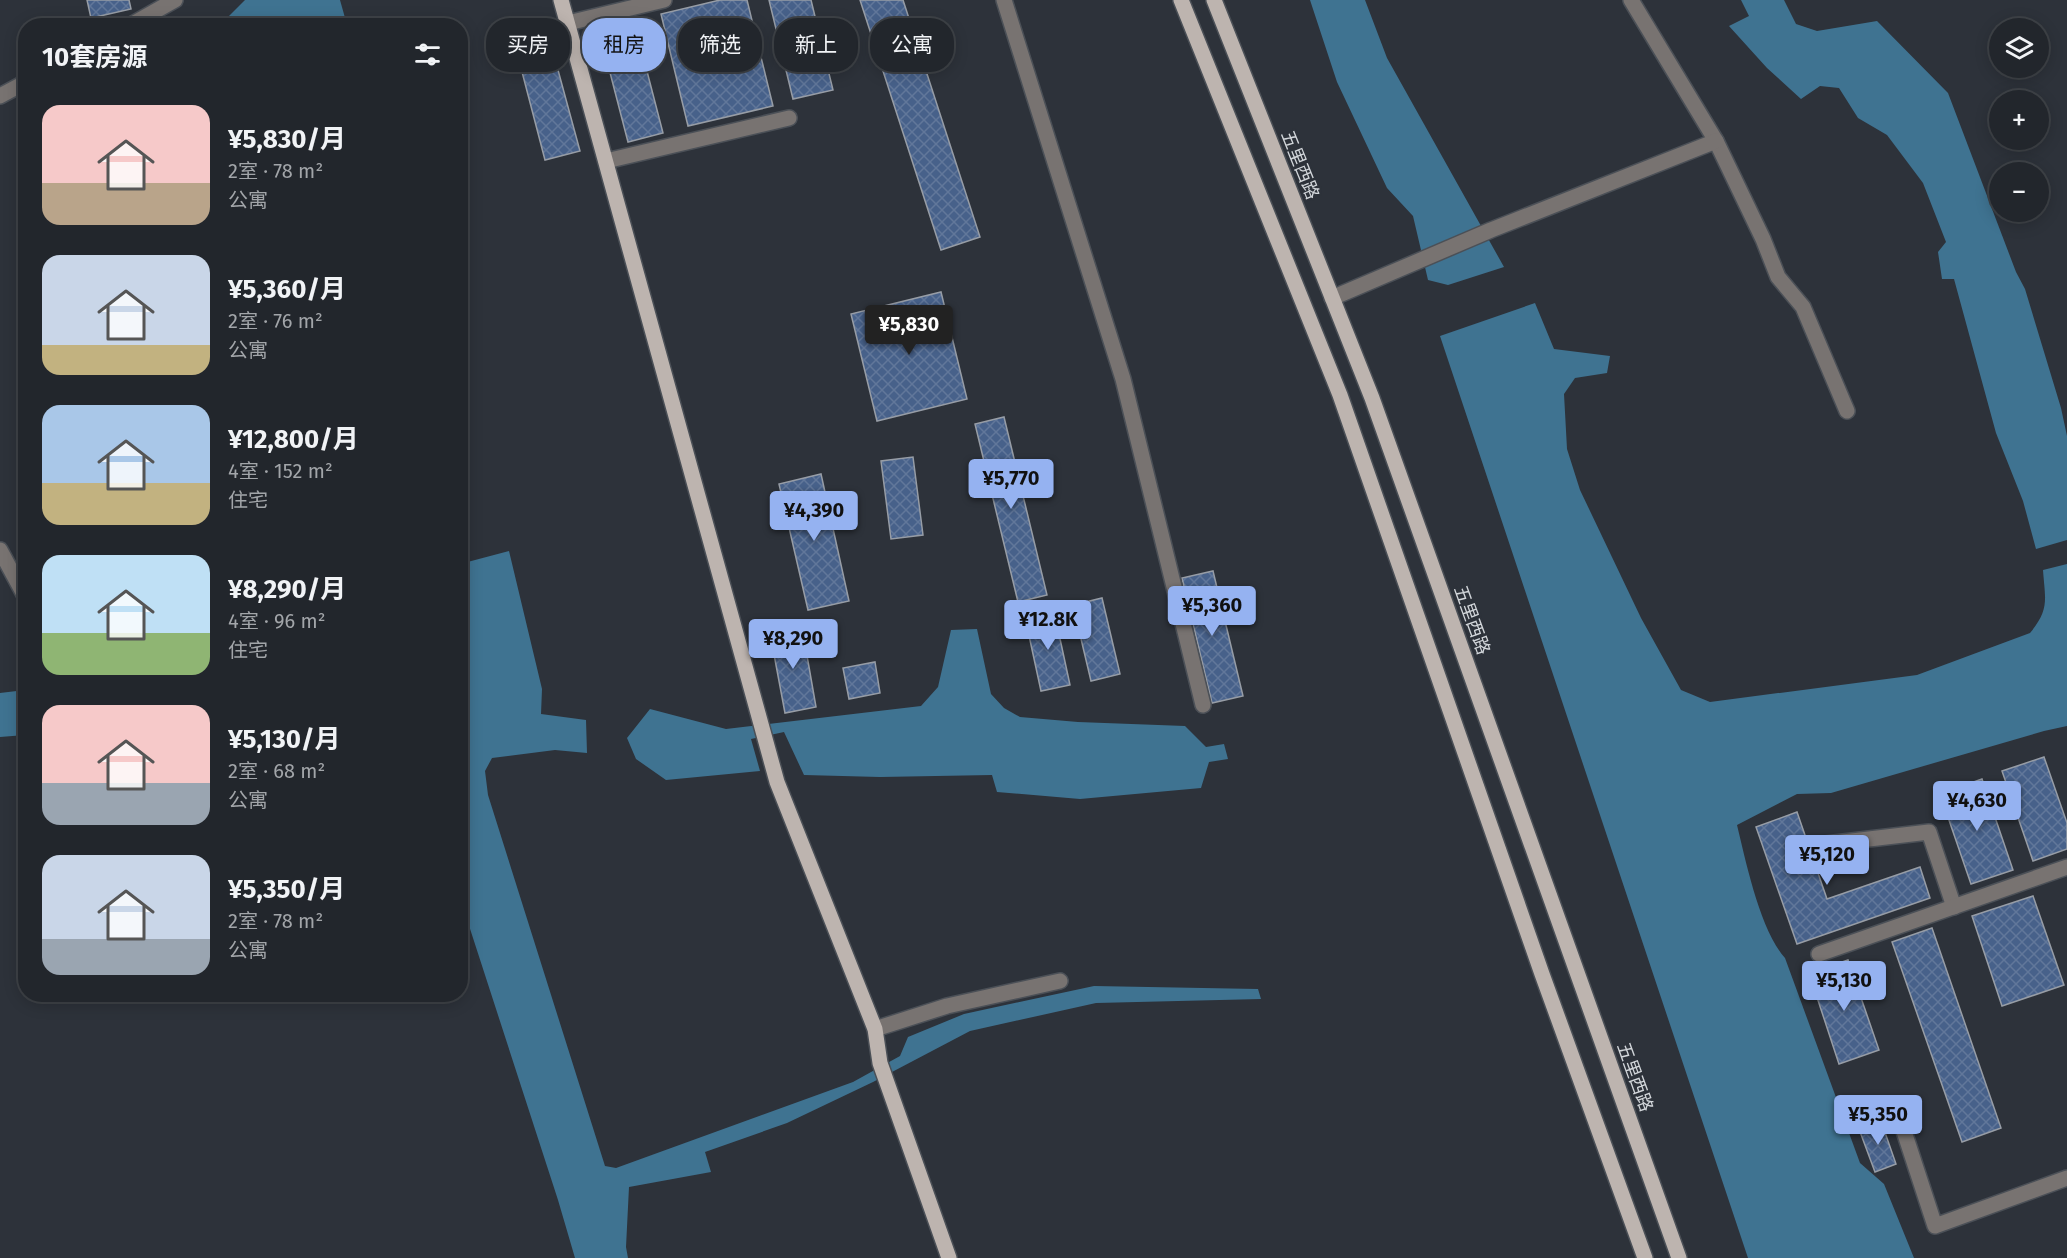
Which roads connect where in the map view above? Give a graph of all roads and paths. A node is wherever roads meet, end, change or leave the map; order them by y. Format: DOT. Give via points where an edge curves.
graph roads {
  1 [pos="175,0"];
  2 [pos="561,0"];
  3 [pos="664,0"];
  4 [pos="1004,0"];
  5 [pos="1182,0"];
  6 [pos="1214,0"];
  7 [pos="1631,0"];
  8 [pos="143,18"];
  9 [pos="566,18"];
  10 [pos="570,23"];
  11 [pos="570,30"];
  12 [pos="18,86"];
  13 [pos="0,96"];
  14 [pos="789,118"];
  15 [pos="1716,141"];
  16 [pos="606,161"];
  17 [pos="1332,298"];
  18 [pos="1846,411"];
  19 [pos="0,550"];
  20 [pos="18,583"];
  21 [pos="1203,705"];
  22 [pos="1826,844"];
  23 [pos="2067,867"];
  24 [pos="1954,907"];
  25 [pos="1819,954"];
  26 [pos="1060,981"];
  27 [pos="875,1029"];
  28 [pos="1897,1110"];
  29 [pos="2067,1178"];
  30 [pos="949,1258"];
  31 [pos="1645,1258"];
  32 [pos="1679,1258"];
  1 -- 8 [label="street"];
  2 -- 9 [label="main road"];
  3 -- 10 [label="street"];
  4 -- 21 [label="street" via="1123,379"];
  5 -- 31 [label="main road" via="1340,395"];
  6 -- 17 [label="main road, 五里西路"];
  7 -- 15 [label="street"];
  11 -- 16 [label="main road"];
  12 -- 13 [label="street"];
  14 -- 16 [label="street"];
  15 -- 17 [label="street"];
  15 -- 18 [label="street" via="1778,277 1803,307"];
  16 -- 27 [label="main road" via="777,782"];
  17 -- 32 [label="main road, 五里西路" via="1380,420"];
  19 -- 20 [label="street"];
  22 -- 24 [label="street" via="1929,832"];
  23 -- 24 [label="street"];
  24 -- 25 [label="street"];
  26 -- 27 [label="street" via="947,1006"];
  27 -- 30 [label="main road" via="880,1063"];
  28 -- 29 [label="street" via="1935,1226"];
}
